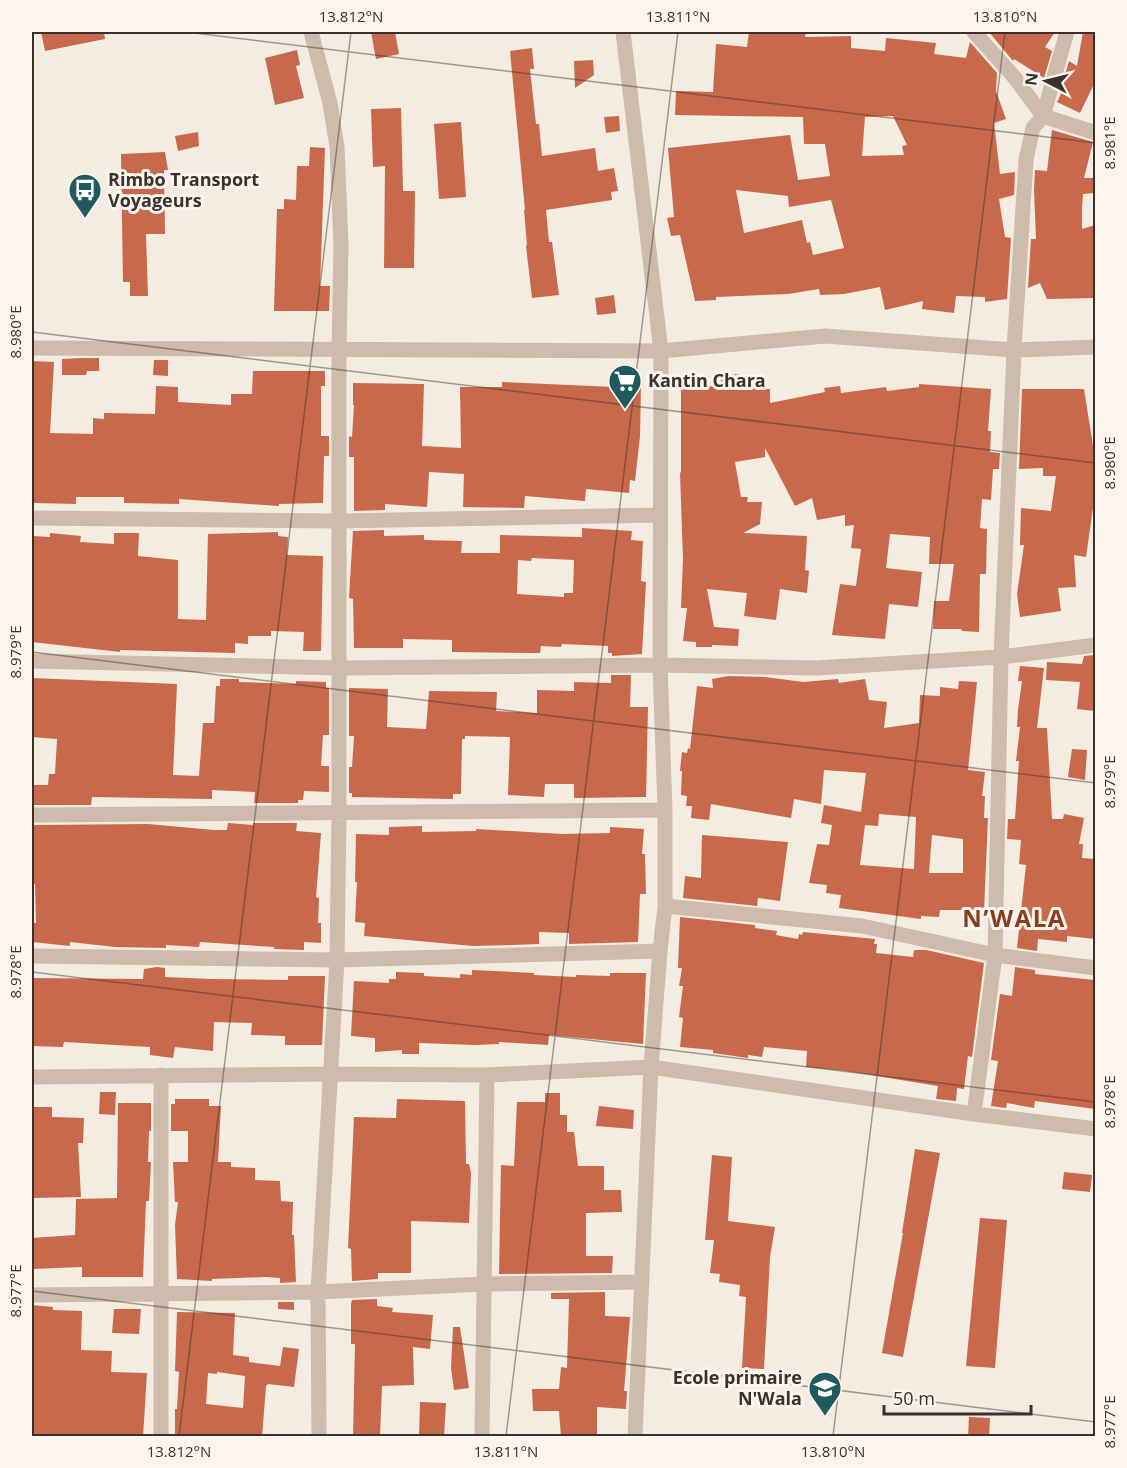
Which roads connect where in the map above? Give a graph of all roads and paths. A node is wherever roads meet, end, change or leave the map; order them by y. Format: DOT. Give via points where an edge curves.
graph roads {
  1 [pos="311,32"];
  2 [pos="623,32"];
  3 [pos="974,32"];
  4 [pos="1067,32"];
  5 [pos="1043,116"];
  6 [pos="1095,134"];
  7 [pos="1095,347"];
  8 [pos="32,348"];
  9 [pos="339,349"];
  10 [pos="1014,350"];
  11 [pos="661,351"];
  12 [pos="660,515"];
  13 [pos="32,518"];
  14 [pos="340,521"];
  15 [pos="1095,645"];
  16 [pos="1001,657"];
  17 [pos="32,661"];
  18 [pos="660,664"];
  19 [pos="339,668"];
  20 [pos="665,810"];
  21 [pos="339,814"];
  22 [pos="32,815"];
  23 [pos="665,906"];
  24 [pos="660,951"];
  25 [pos="995,955"];
  26 [pos="32,956"];
  27 [pos="336,960"];
  28 [pos="1095,968"];
  29 [pos="651,1066"];
  30 [pos="332,1074"];
  31 [pos="161,1075"];
  32 [pos="487,1075"];
  33 [pos="32,1077"];
  34 [pos="974,1114"];
  35 [pos="1095,1129"];
  36 [pos="642,1282"];
  37 [pos="484,1284"];
  38 [pos="318,1292"];
  39 [pos="162,1293"];
  40 [pos="32,1295"];
  41 [pos="161,1437"];
  42 [pos="319,1437"];
  43 [pos="482,1437"];
  44 [pos="635,1437"];
  1 -- 9 [label="street" via="337,147 341,245"];
  2 -- 11 [label="street"];
  3 -- 5 [label="street"];
  4 -- 5 [label="street"];
  5 -- 6 [label="street"];
  5 -- 10 [label="street" via="1033,128 1026,160"];
  7 -- 10 [label="street"];
  8 -- 9 [label="street"];
  9 -- 11 [label="street"];
  9 -- 14 [label="street"];
  10 -- 11 [label="street" via="825,336"];
  10 -- 16 [label="street"];
  11 -- 12 [label="street"];
  12 -- 14 [label="street"];
  12 -- 18 [label="street"];
  13 -- 14 [label="street"];
  14 -- 19 [label="street"];
  15 -- 16 [label="street"];
  16 -- 18 [label="street" via="816,668"];
  16 -- 25 [label="street"];
  17 -- 19 [label="street"];
  18 -- 19 [label="street"];
  18 -- 20 [label="street"];
  19 -- 21 [label="street"];
  20 -- 21 [label="street"];
  20 -- 23 [label="street"];
  21 -- 22 [label="street"];
  21 -- 27 [label="street"];
  23 -- 24 [label="street"];
  23 -- 25 [label="street" via="862,927"];
  24 -- 27 [label="street"];
  24 -- 29 [label="street"];
  25 -- 28 [label="street"];
  25 -- 34 [label="street"];
  26 -- 27 [label="street"];
  27 -- 30 [label="street"];
  29 -- 32 [label="street"];
  29 -- 34 [label="street"];
  29 -- 36 [label="street"];
  30 -- 31 [label="street"];
  30 -- 32 [label="street"];
  30 -- 38 [label="street"];
  31 -- 33 [label="street"];
  31 -- 39 [label="street"];
  32 -- 37 [label="street"];
  34 -- 35 [label="street"];
  36 -- 37 [label="street"];
  36 -- 44 [label="street"];
  37 -- 38 [label="street"];
  37 -- 43 [label="street"];
  38 -- 39 [label="street"];
  38 -- 42 [label="street"];
  39 -- 40 [label="street"];
  39 -- 41 [label="street"];
}
